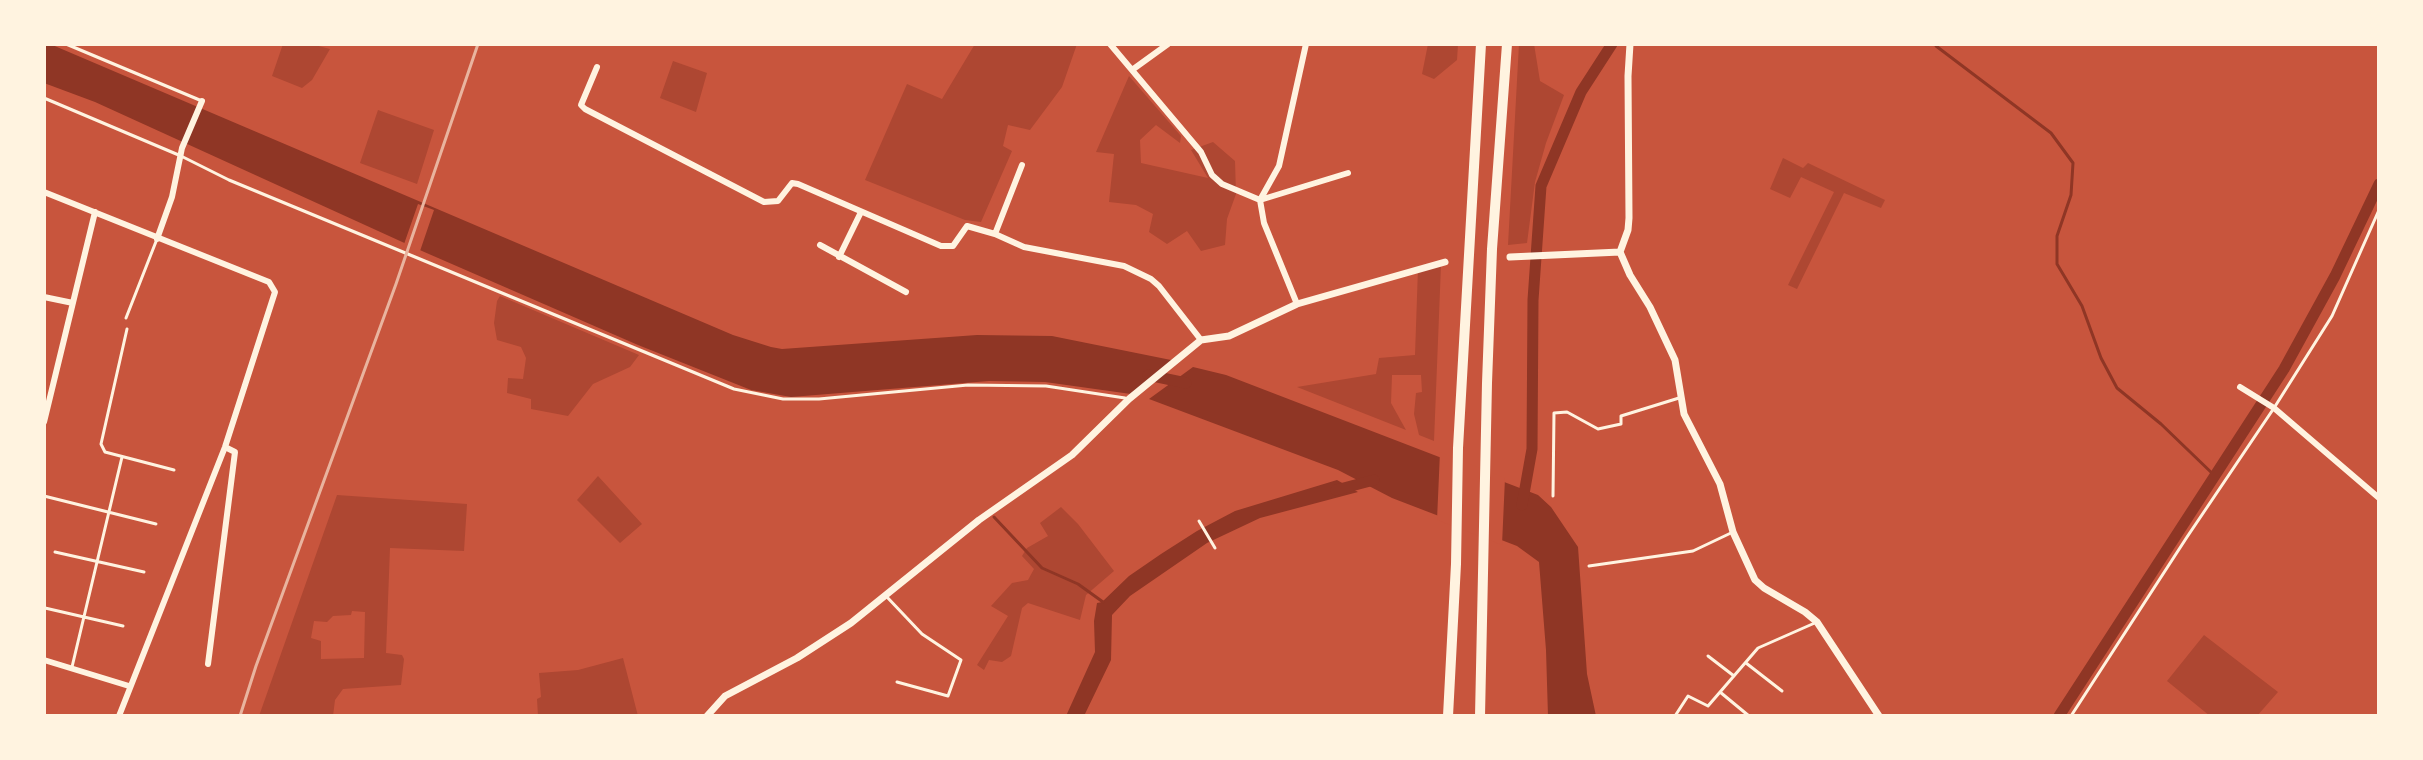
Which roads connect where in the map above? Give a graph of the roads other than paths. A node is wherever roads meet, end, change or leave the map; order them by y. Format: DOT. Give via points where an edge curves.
graph roads {
  1 [pos="66,44"];
  2 [pos="1110,44"];
  3 [pos="1168,44"];
  4 [pos="1306,44"];
  5 [pos="1481,44"];
  6 [pos="1507,44"];
  7 [pos="1630,44"];
  8 [pos="597,67"];
  9 [pos="1132,70"];
  10 [pos="44,98"];
  11 [pos="202,103"];
  12 [pos="182,152"];
  13 [pos="1022,165"];
  14 [pos="1348,173"];
  15 [pos="44,192"];
  16 [pos="1260,200"];
  17 [pos="2379,210"];
  18 [pos="95,212"];
  19 [pos="861,212"];
  20 [pos="995,234"];
  21 [pos="157,239"];
  22 [pos="820,245"];
  23 [pos="1620,252"];
  24 [pos="839,257"];
  25 [pos="1510,257"];
  26 [pos="1445,262"];
  27 [pos="906,292"];
  28 [pos="44,297"];
  29 [pos="73,303"];
  30 [pos="1297,304"];
  31 [pos="126,318"];
  32 [pos="127,329"];
  33 [pos="1201,340"];
  34 [pos="2242,388"];
  35 [pos="47,389"];
  36 [pos="1132,397"];
  37 [pos="1681,398"];
  38 [pos="2274,408"];
  39 [pos="44,422"];
  40 [pos="225,447"];
  41 [pos="122,457"];
  42 [pos="174,470"];
  43 [pos="44,496"];
  44 [pos="1553,496"];
  45 [pos="2379,498"];
  46 [pos="108,512"];
  47 [pos="1199,521"];
  48 [pos="156,524"];
  49 [pos="1733,532"];
  50 [pos="1215,548"];
  51 [pos="55,552"];
  52 [pos="96,562"];
  53 [pos="1589,566"];
  54 [pos="144,572"];
  55 [pos="886,596"];
  56 [pos="45,608"];
  57 [pos="83,617"];
  58 [pos="1817,622"];
  59 [pos="123,626"];
  60 [pos="1708,656"];
  61 [pos="44,660"];
  62 [pos="1746,663"];
  63 [pos="208,664"];
  64 [pos="72,667"];
  65 [pos="1734,676"];
  66 [pos="897,682"];
  67 [pos="129,686"];
  68 [pos="1782,691"];
  69 [pos="1720,692"];
  70 [pos="706,715"];
  71 [pos="119,716"];
  72 [pos="1448,716"];
  73 [pos="1480,716"];
  74 [pos="1675,716"];
  75 [pos="1749,716"];
  76 [pos="1879,716"];
  77 [pos="2071,716"];
  1 -- 11 [label="lane"];
  2 -- 9 [label="street"];
  3 -- 9 [label="street"];
  4 -- 16 [label="street" via="1279,166"];
  5 -- 72 [label="highway"];
  6 -- 73 [label="highway" via="1492,249"];
  7 -- 23 [label="street" via="1629,218"];
  8 -- 19 [label="street" via="581,105 585,109 764,202 778,201 792,183"];
  9 -- 16 [label="street" via="1201,152 1212,175"];
  10 -- 12 [label="lane"];
  11 -- 12 [label="street"];
  12 -- 21 [label="street"];
  12 -- 36 [label="lane" via="229,180 734,389 783,399 819,399 968,385 1046,386"];
  13 -- 20 [label="street"];
  14 -- 16 [label="street"];
  15 -- 18 [label="street"];
  16 -- 30 [label="street"];
  17 -- 38 [label="lane" via="2332,316"];
  18 -- 21 [label="street"];
  18 -- 29 [label="street"];
  19 -- 20 [label="street" via="948,248 967,226"];
  19 -- 24 [label="street"];
  20 -- 33 [label="street" via="1024,247 1124,266 1151,279"];
  21 -- 31 [label="lane"];
  21 -- 40 [label="street" via="269,282 275,292"];
  22 -- 24 [label="street"];
  23 -- 25 [label="street"];
  23 -- 37 [label="street" via="1675,360"];
  24 -- 27 [label="street"];
  26 -- 30 [label="street"];
  28 -- 29 [label="street"];
  29 -- 35 [label="street"];
  30 -- 33 [label="street" via="1229,336"];
  32 -- 41 [label="lane" via="101,444 105,452"];
  33 -- 36 [label="street"];
  34 -- 38 [label="street"];
  35 -- 39 [label="street"];
  36 -- 55 [label="street" via="1072,455 979,520"];
  37 -- 44 [label="lane" via="1621,416 1621,424 1598,429 1567,412 1554,413"];
  37 -- 49 [label="street" via="1720,484"];
  38 -- 45 [label="street"];
  38 -- 77 [label="lane"];
  40 -- 63 [label="street" via="235,452"];
  40 -- 67 [label="street"];
  41 -- 42 [label="lane"];
  41 -- 46 [label="lane"];
  43 -- 46 [label="lane"];
  46 -- 48 [label="lane"];
  46 -- 52 [label="lane"];
  47 -- 50 [label="lane"];
  49 -- 53 [label="lane" via="1693,551"];
  49 -- 58 [label="street" via="1755,580"];
  51 -- 52 [label="lane"];
  52 -- 54 [label="lane"];
  52 -- 57 [label="lane"];
  55 -- 66 [label="lane" via="922,634 961,660 948,696"];
  55 -- 70 [label="street" via="797,658 725,696"];
  56 -- 57 [label="lane"];
  57 -- 59 [label="lane"];
  57 -- 64 [label="lane"];
  58 -- 62 [label="lane" via="1758,648"];
  58 -- 76 [label="street"];
  60 -- 65 [label="lane"];
  61 -- 64 [label="street"];
  62 -- 65 [label="lane"];
  62 -- 68 [label="lane"];
  64 -- 67 [label="street"];
  65 -- 69 [label="lane"];
  67 -- 71 [label="street"];
  69 -- 74 [label="lane" via="1708,706 1688,696"];
  69 -- 75 [label="lane"];
}
